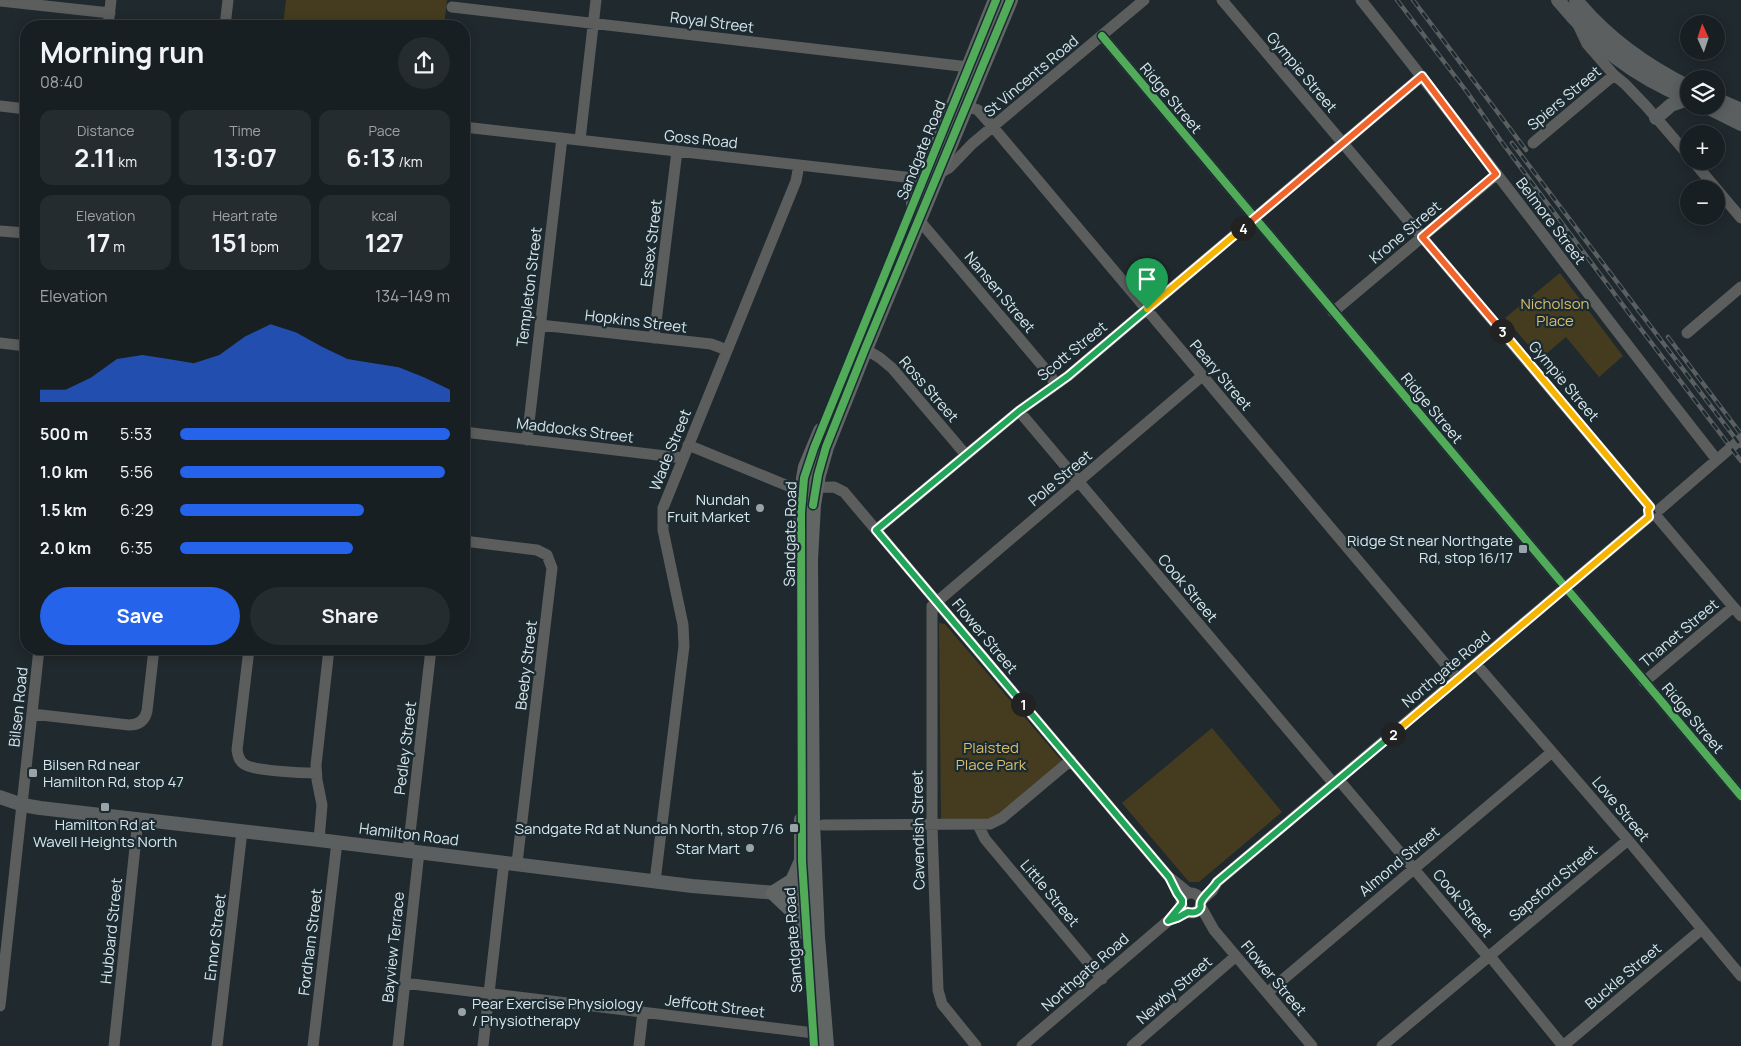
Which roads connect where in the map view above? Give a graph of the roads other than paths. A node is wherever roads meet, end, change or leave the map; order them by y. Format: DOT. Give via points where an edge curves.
graph roads {
  1 [pos="111,0"];
  2 [pos="228,0"];
  3 [pos="596,0"];
  4 [pos="996,0"];
  5 [pos="1010,0"];
  6 [pos="1144,0"];
  7 [pos="1222,0"];
  8 [pos="1361,0"];
  9 [pos="1558,0"];
  10 [pos="1576,0"];
  11 [pos="0,1"];
  12 [pos="452,7"];
  13 [pos="110,14"];
  14 [pos="109,20"];
  15 [pos="226,20"];
  16 [pos="1577,22"];
  17 [pos="593,23"];
  18 [pos="1102,36"];
  19 [pos="969,67"];
  20 [pos="1614,75"];
  21 [pos="1422,76"];
  22 [pos="1680,89"];
  23 [pos="1680,92"];
  24 [pos="1680,100"];
  25 [pos="1725,102"];
  26 [pos="960,104"];
  27 [pos="0,106"];
  28 [pos="20,108"];
  29 [pos="1741,110"];
  30 [pos="1723,115"];
  31 [pos="1656,118"];
  32 [pos="1741,124"];
  33 [pos="993,127"];
  34 [pos="470,128"];
  35 [pos="562,138"];
  36 [pos="580,140"];
  37 [pos="1533,143"];
  38 [pos="1343,144"];
  39 [pos="1680,146"];
  40 [pos="677,151"];
  41 [pos="799,165"];
  42 [pos="1701,170"];
  43 [pos="1496,174"];
  44 [pos="932,178"];
  45 [pos="1254,218"];
  46 [pos="1741,218"];
  47 [pos="919,220"];
  48 [pos="0,230"];
  49 [pos="20,232"];
  50 [pos="1422,237"];
  51 [pos="1741,287"];
  52 [pos="1147,309"];
  53 [pos="1333,312"];
  54 [pos="540,324"];
  55 [pos="1687,333"];
  56 [pos="654,338"];
  57 [pos="0,343"];
  58 [pos="20,345"];
  59 [pos="865,349"];
  60 [pos="728,350"];
  61 [pos="1202,376"];
  62 [pos="1055,385"];
  63 [pos="1019,411"];
  64 [pos="470,433"];
  65 [pos="527,440"];
  66 [pos="1741,440"];
  67 [pos="688,446"];
  68 [pos="966,455"];
  69 [pos="683,458"];
  70 [pos="1717,460"];
  71 [pos="1078,482"];
  72 [pos="809,488"];
  73 [pos="1654,513"];
  74 [pos="876,530"];
  75 [pos="470,542"];
  76 [pos="1566,588"];
  77 [pos="936,602"];
  78 [pos="1733,607"];
  79 [pos="1741,616"];
  80 [pos="39,655"];
  81 [pos="153,655"];
  82 [pos="248,655"];
  83 [pos="328,655"];
  84 [pos="431,655"];
  85 [pos="1476,664"];
  86 [pos="1458,679"];
  87 [pos="1644,682"];
  88 [pos="32,714"];
  89 [pos="1552,752"];
  90 [pos="1071,760"];
  91 [pos="316,773"];
  92 [pos="1336,782"];
  93 [pos="1741,796"];
  94 [pos="0,797"];
  95 [pos="23,805"];
  96 [pos="138,819"];
  97 [pos="823,825"];
  98 [pos="978,825"];
  99 [pos="932,826"];
  100 [pos="242,831"];
  101 [pos="319,840"];
  102 [pos="1628,840"];
  103 [pos="337,842"];
  104 [pos="414,852"];
  105 [pos="802,861"];
  106 [pos="511,863"];
  107 [pos="1413,868"];
  108 [pos="655,881"];
  109 [pos="774,893"];
  110 [pos="810,896"];
  111 [pos="1191,903"];
  112 [pos="1702,929"];
  113 [pos="807,936"];
  114 [pos="1236,956"];
  115 [pos="1489,956"];
  116 [pos="1741,976"];
  117 [pos="1102,979"];
  118 [pos="404,983"];
  119 [pos="489,993"];
  120 [pos="1267,993"];
  121 [pos="0,1006"];
  122 [pos="643,1012"];
  123 [pos="814,1040"];
  124 [pos="114,1046"];
  125 [pos="217,1046"];
  126 [pos="313,1046"];
  127 [pos="398,1046"];
  128 [pos="483,1046"];
  129 [pos="639,1046"];
  130 [pos="826,1046"];
  131 [pos="976,1046"];
  132 [pos="1022,1046"];
  133 [pos="1132,1046"];
  134 [pos="1311,1046"];
  135 [pos="1382,1046"];
  136 [pos="1563,1046"];
  1 -- 13 [label="street"];
  2 -- 15 [label="street"];
  3 -- 17 [label="street"];
  4 -- 19 [label="highway, Sandgate Road"];
  5 -- 26 [label="highway, Sandgate Road"];
  6 -- 18 [label="street, St Vincents Road"];
  7 -- 38 [label="street, Gympie Street"];
  8 -- 21 [label="street, Belmore Street"];
  9 -- 16 [label="main road"];
  10 -- 22 [label="main road" via="1623,47"];
  11 -- 13 [label="street"];
  12 -- 17 [label="street, Royal Street"];
  13 -- 14 [label="street"];
  16 -- 20 [label="street" via="1587,44"];
  16 -- 23 [label="main road" via="1632,70 1660,86"];
  17 -- 19 [label="street, Royal Street"];
  17 -- 36 [label="street"];
  18 -- 33 [label="street, St Vincents Road"];
  18 -- 45 [label="street, Ridge Street"];
  19 -- 26 [label="highway, Sandgate Road"];
  20 -- 31 [label="street"];
  20 -- 37 [label="street, Spiers Street"];
  21 -- 38 [label="street, Scott Street"];
  21 -- 43 [label="street, Belmore Street"];
  24 -- 31 [label="main road"];
  25 -- 29 [label="main road"];
  26 -- 33 [label="street, Peary Street" via="980,112"];
  26 -- 44 [label="highway, Sandgate Road"];
  27 -- 28 [label="street"];
  30 -- 32 [label="main road"];
  31 -- 39 [label="street"];
  33 -- 44 [label="street, St Vincents Road" via="949,168"];
  33 -- 52 [label="street, Peary Street"];
  34 -- 35 [label="street, Goss Road"];
  35 -- 36 [label="street, Goss Road"];
  35 -- 54 [label="street, Templeton Street"];
  36 -- 40 [label="street, Goss Road"];
  38 -- 45 [label="street, Scott Street"];
  38 -- 50 [label="street, Gympie Street"];
  40 -- 41 [label="street, Goss Road"];
  40 -- 56 [label="street, Essex Street"];
  41 -- 44 [label="street, Goss Road"];
  41 -- 60 [label="street, Wade Street" via="796,181"];
  42 -- 46 [label="street"];
  43 -- 50 [label="street, Krone Street"];
  43 -- 70 [label="street, Belmore Street"];
  44 -- 47 [label="highway, Sandgate Road"];
  44 -- 72 [label="highway, Sandgate Road" via="806,467"];
  45 -- 52 [label="street, Scott Street"];
  45 -- 53 [label="street, Ridge Street"];
  47 -- 59 [label="highway, Sandgate Road"];
  47 -- 62 [label="street, Nansen Street" via="1051,376"];
  48 -- 49 [label="street"];
  50 -- 53 [label="street, Krone Street"];
  50 -- 73 [label="street, Gympie Street"];
  51 -- 55 [label="street"];
  52 -- 61 [label="street, Peary Street"];
  52 -- 62 [label="street, Scott Street"];
  53 -- 76 [label="street, Ridge Street"];
  54 -- 56 [label="street, Hopkins Street"];
  54 -- 65 [label="street, Templeton Street"];
  56 -- 60 [label="street, Hopkins Street" via="711,344"];
  57 -- 58 [label="street"];
  59 -- 68 [label="street, Ross Street" via="892,368"];
  59 -- 72 [label="highway, Sandgate Road"];
  60 -- 67 [label="street, Wade Street"];
  61 -- 71 [label="street, Pole Street"];
  61 -- 86 [label="street, Peary Street"];
  62 -- 63 [label="street, Scott Street"];
  63 -- 68 [label="street, Scott Street"];
  63 -- 71 [label="street, Cook Street"];
  64 -- 65 [label="street, Maddocks Street"];
  65 -- 69 [label="street, Maddocks Street"];
  66 -- 70 [label="street, Northgate Road"];
  67 -- 69 [label="street, Wade Street"];
  67 -- 72 [label="street" via="793,488"];
  68 -- 74 [label="street, Scott Street"];
  69 -- 108 [label="street, Wade Street" via="662,514 684,646"];
  70 -- 73 [label="street, Northgate Road"];
  71 -- 77 [label="street, Pole Street"];
  71 -- 92 [label="street, Cook Street"];
  72 -- 74 [label="street, Flower Street" via="841,490"];
  72 -- 105 [label="highway, Sandgate Road"];
  72 -- 110 [label="highway, Sandgate Road"];
  73 -- 76 [label="street, Northgate Road"];
  73 -- 78 [label="street, Gympie Street"];
  74 -- 77 [label="street, Flower Street"];
  75 -- 106 [label="street, Beeby Street" via="537,550 546,555 552,568"];
  76 -- 85 [label="street, Northgate Road"];
  76 -- 87 [label="street, Ridge Street"];
  77 -- 90 [label="street, Flower Street"];
  77 -- 99 [label="street, Cavendish Street" via="931,610"];
  78 -- 79 [label="street, Gympie Street"];
  78 -- 87 [label="street, Thanet Street"];
  80 -- 88 [label="street, Bilsen Road"];
  81 -- 88 [label="street" via="147,711 142,722 132,725"];
  82 -- 91 [label="street" via="237,750 239,759 252,768"];
  83 -- 91 [label="street"];
  84 -- 104 [label="street, Pedley Street"];
  85 -- 86 [label="street, Northgate Road"];
  85 -- 89 [label="street, Love Street"];
  86 -- 92 [label="street, Northgate Road"];
  87 -- 93 [label="street, Ridge Street"];
  88 -- 95 [label="street, Bilsen Road"];
  89 -- 102 [label="street, Love Street"];
  89 -- 107 [label="street, Almond Street"];
  90 -- 98 [label="street" via="999,820"];
  90 -- 111 [label="street, Flower Street" via="1169,877 1177,893"];
  91 -- 101 [label="street" via="322,805"];
  92 -- 107 [label="street, Cook Street"];
  92 -- 111 [label="street, Northgate Road" via="1217,882 1212,890"];
  94 -- 95 [label="main road, Hamilton Road"];
  95 -- 96 [label="main road, Hamilton Road"];
  95 -- 121 [label="street, Bilsen Road"];
  96 -- 100 [label="main road, Hamilton Road"];
  96 -- 124 [label="street, Hubbard Street"];
  97 -- 99 [label="street"];
  98 -- 99 [label="street"];
  98 -- 117 [label="street, Little Street" via="985,839"];
  99 -- 131 [label="street, Cavendish Street" via="939,996 944,1008"];
  100 -- 101 [label="main road, Hamilton Road"];
  100 -- 125 [label="street, Ennor Street"];
  101 -- 103 [label="main road, Hamilton Road"];
  102 -- 112 [label="street, Love Street"];
  102 -- 115 [label="street, Sapsford Street"];
  103 -- 104 [label="main road, Hamilton Road"];
  103 -- 126 [label="street, Fordham Street"];
  104 -- 106 [label="main road, Hamilton Road"];
  104 -- 118 [label="street, Bayview Terrace"];
  105 -- 109 [label="highway" via="793,881"];
  105 -- 110 [label="highway, Sandgate Road"];
  106 -- 108 [label="main road, Hamilton Road"];
  106 -- 119 [label="street, Beeby Street"];
  107 -- 115 [label="street, Cook Street"];
  107 -- 120 [label="street, Almond Street"];
  108 -- 109 [label="main road, Hamilton Road"];
  109 -- 110 [label="main road, Hamilton Road"];
  109 -- 113 [label="highway" via="794,912"];
  110 -- 113 [label="highway, Sandgate Road"];
  110 -- 130 [label="highway, Sandgate Road" via="818,937"];
  111 -- 114 [label="street, Flower Street" via="1204,925 1214,930"];
  111 -- 117 [label="street, Northgate Road"];
  112 -- 116 [label="street, Love Street"];
  112 -- 136 [label="street, Buckle Street"];
  113 -- 123 [label="highway, Sandgate Road"];
  114 -- 120 [label="street, Flower Street"];
  114 -- 133 [label="street, Newby Street"];
  115 -- 135 [label="street, Sapsford Street"];
  115 -- 136 [label="street, Cook Street"];
  117 -- 132 [label="street, Northgate Road"];
  118 -- 119 [label="street, Jeffcott Street"];
  118 -- 127 [label="street, Bayview Terrace"];
  119 -- 122 [label="street, Jeffcott Street"];
  119 -- 128 [label="street, Beeby Street"];
  120 -- 134 [label="street, Flower Street"];
  122 -- 123 [label="street, Jeffcott Street"];
  122 -- 129 [label="street"];
}
